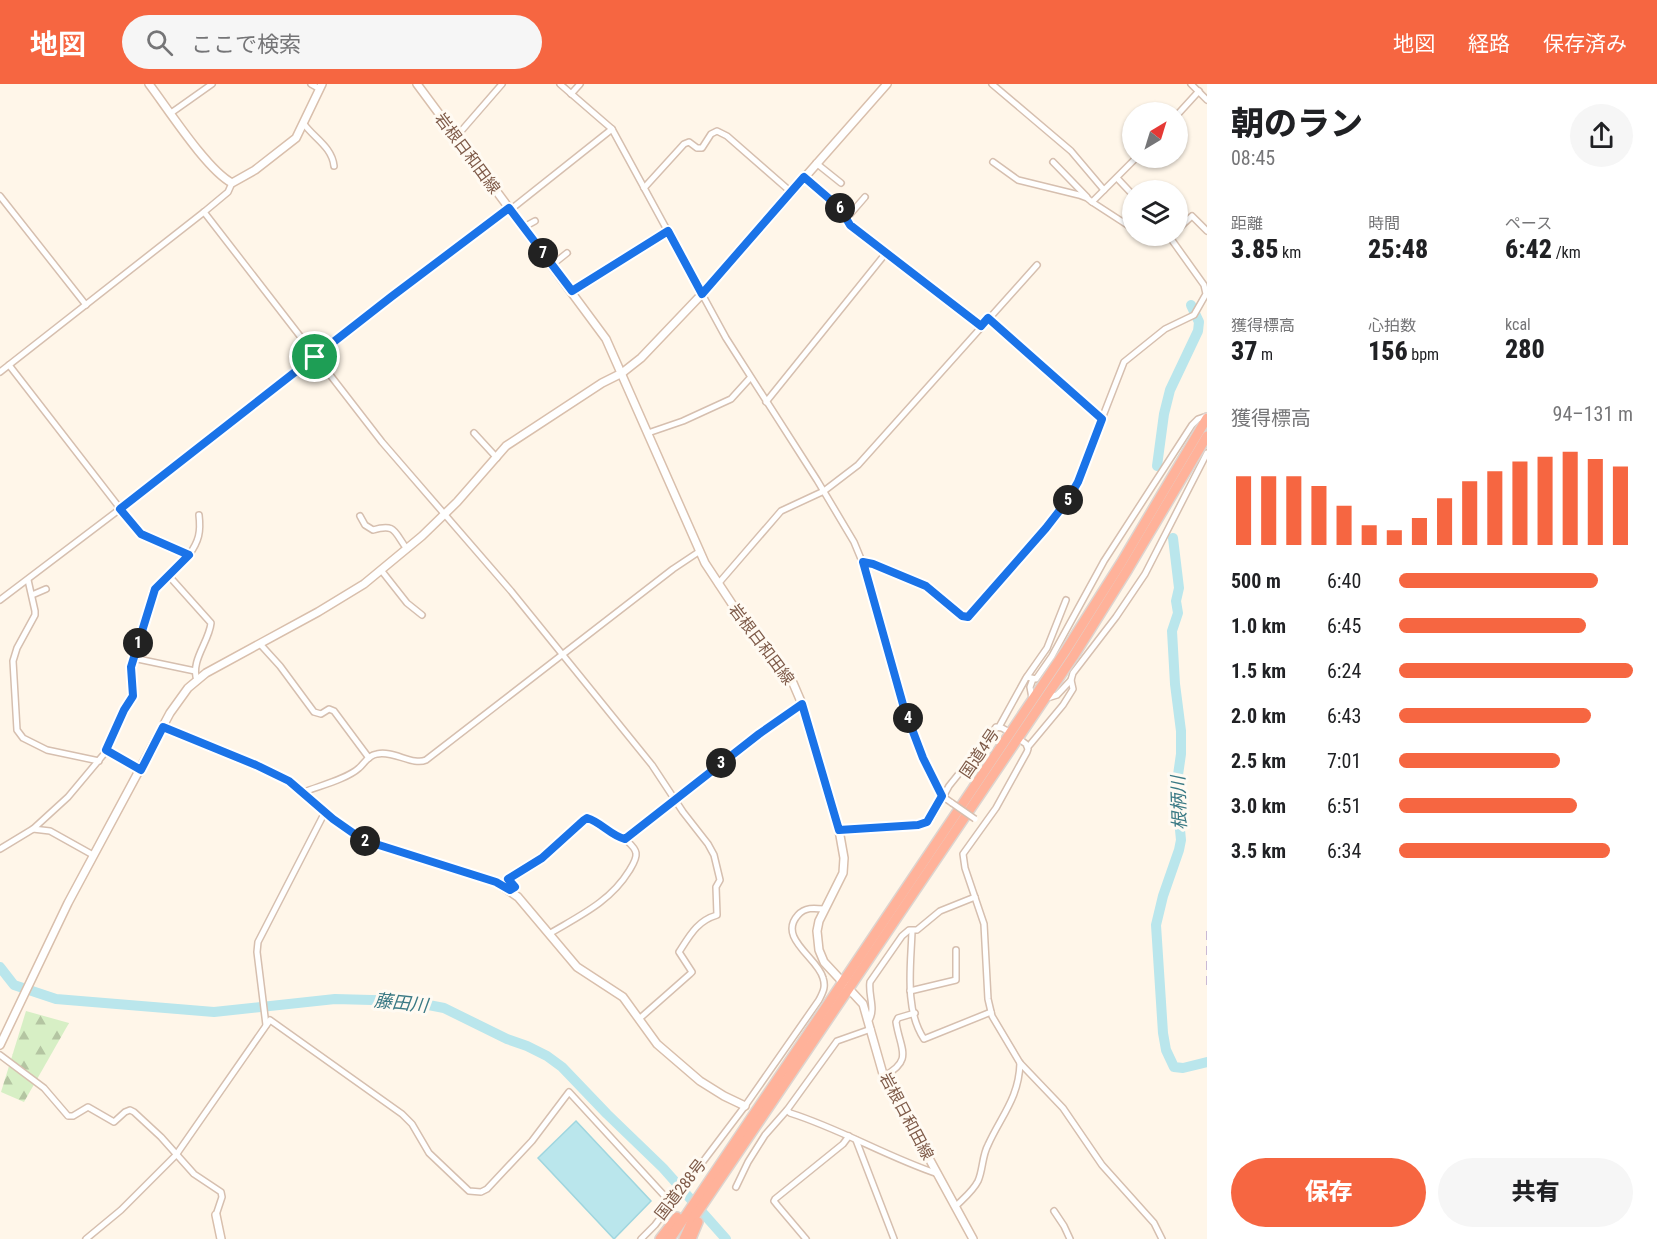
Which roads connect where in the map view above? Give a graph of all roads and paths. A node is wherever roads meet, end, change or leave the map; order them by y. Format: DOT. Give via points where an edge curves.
graph roads {
  1 [pos="149,84"];
  2 [pos="212,84"];
  3 [pos="311,84"];
  4 [pos="417,84"];
  5 [pos="502,84"];
  6 [pos="560,84"];
  7 [pos="580,84"];
  8 [pos="887,84"];
  9 [pos="992,84"];
  10 [pos="1191,84"];
  11 [pos="321,86"];
  12 [pos="1199,91"];
  13 [pos="571,94"];
  14 [pos="1207,99"];
  15 [pos="1188,103"];
  16 [pos="171,113"];
  17 [pos="304,124"];
  18 [pos="612,129"];
  19 [pos="456,137"];
  20 [pos="993,162"];
  21 [pos="1053,162"];
  22 [pos="816,163"];
  23 [pos="334,166"];
  24 [pos="1126,168"];
  25 [pos="804,177"];
  26 [pos="1117,178"];
  27 [pos="232,183"];
  28 [pos="841,183"];
  29 [pos="1122,183"];
  30 [pos="644,188"];
  31 [pos="1104,190"];
  32 [pos="791,192"];
  33 [pos="0,196"];
  34 [pos="865,197"];
  35 [pos="1090,200"];
  36 [pos="510,209"];
  37 [pos="204,212"];
  38 [pos="846,219"];
  39 [pos="535,220"];
  40 [pos="1188,220"];
  41 [pos="1122,221"];
  42 [pos="524,227"];
  43 [pos="668,231"];
  44 [pos="1207,231"];
  45 [pos="1176,246"];
  46 [pos="567,253"];
  47 [pos="886,253"];
  48 [pos="552,265"];
  49 [pos="1037,265"];
  50 [pos="572,291"];
  51 [pos="702,294"];
  52 [pos="86,305"];
  53 [pos="988,318"];
  54 [pos="981,326"];
  55 [pos="315,357"];
  56 [pos="9,365"];
  57 [pos="0,372"];
  58 [pos="622,373"];
  59 [pos="750,378"];
  60 [pos="766,402"];
  61 [pos="1207,417"];
  62 [pos="1102,419"];
  63 [pos="474,433"];
  64 [pos="648,434"];
  65 [pos="1207,435"];
  66 [pos="1206,456"];
  67 [pos="497,458"];
  68 [pos="824,490"];
  69 [pos="120,509"];
  70 [pos="444,514"];
  71 [pos="199,515"];
  72 [pos="360,516"];
  73 [pos="407,549"];
  74 [pos="700,551"];
  75 [pos="189,555"];
  76 [pos="863,562"];
  77 [pos="381,570"];
  78 [pos="169,576"];
  79 [pos="28,580"];
  80 [pos="718,584"];
  81 [pos="46,589"];
  82 [pos="32,595"];
  83 [pos="0,600"];
  84 [pos="1066,600"];
  85 [pos="422,615"];
  86 [pos="260,644"];
  87 [pos="563,654"];
  88 [pos="133,658"];
  89 [pos="195,671"];
  90 [pos="1030,678"];
  91 [pos="197,680"];
  92 [pos="1071,680"];
  93 [pos="1044,699"];
  94 [pos="1033,700"];
  95 [pos="802,704"];
  96 [pos="163,727"];
  97 [pos="999,727"];
  98 [pos="1014,735"];
  99 [pos="1028,747"];
  100 [pos="106,750"];
  101 [pos="369,758"];
  102 [pos="99,761"];
  103 [pos="141,770"];
  104 [pos="304,792"];
  105 [pos="942,796"];
  106 [pos="675,799"];
  107 [pos="325,812"];
  108 [pos="984,826"];
  109 [pos="33,829"];
  110 [pos="839,830"];
  111 [pos="625,839"];
  112 [pos="0,849"];
  113 [pos="93,855"];
  114 [pos="510,890"];
  115 [pos="975,897"];
  116 [pos="824,909"];
  117 [pos="912,931"];
  118 [pos="549,934"];
  119 [pos="956,950"];
  120 [pos="842,982"];
  121 [pos="849,989"];
  122 [pos="910,991"];
  123 [pos="991,1012"];
  124 [pos="915,1013"];
  125 [pos="639,1019"];
  126 [pos="869,1020"];
  127 [pos="266,1026"];
  128 [pos="871,1029"];
  129 [pos="0,1045"];
  130 [pos="0,1055"];
  131 [pos="1020,1063"];
  132 [pos="885,1076"];
  133 [pos="745,1106"];
  134 [pos="787,1110"];
  135 [pos="849,1136"];
  136 [pos="856,1139"];
  137 [pos="176,1155"];
  138 [pos="724,1158"];
  139 [pos="728,1168"];
  140 [pos="939,1174"];
  141 [pos="736,1187"];
  142 [pos="708,1189"];
  143 [pos="673,1202"];
  144 [pos="956,1206"];
  145 [pos="1053,1211"];
  146 [pos="216,1215"];
  147 [pos="690,1216"];
  148 [pos="86,1239"];
  149 [pos="221,1239"];
  150 [pos="641,1239"];
  151 [pos="660,1239"];
  152 [pos="670,1239"];
  153 [pos="684,1239"];
  154 [pos="691,1239"];
  155 [pos="806,1239"];
  156 [pos="894,1239"];
  157 [pos="973,1239"];
  158 [pos="1070,1239"];
  159 [pos="1162,1239"];
  1 -- 16 [label="street"];
  2 -- 16 [label="street"];
  3 -- 11 [label="street"];
  4 -- 19 [label="street, 岩根日和田線"];
  5 -- 19 [label="street"];
  6 -- 13 [label="street"];
  7 -- 13 [label="street"];
  8 -- 22 [label="street"];
  9 -- 31 [label="street" via="1071,151"];
  10 -- 12 [label="street"];
  11 -- 17 [label="street"];
  12 -- 14 [label="street"];
  12 -- 15 [label="street"];
  13 -- 18 [label="street"];
  16 -- 27 [label="street" via="201,153"];
  17 -- 23 [label="street" via="328,150"];
  17 -- 27 [label="street" via="290,145"];
  18 -- 30 [label="street"];
  18 -- 36 [label="street"];
  19 -- 36 [label="street, 岩根日和田線"];
  20 -- 35 [label="street" via="1018,180"];
  21 -- 35 [label="street"];
  22 -- 25 [label="street"];
  22 -- 28 [label="street"];
  24 -- 26 [label="street"];
  25 -- 32 [label="street"];
  25 -- 38 [label="street" via="840,208"];
  26 -- 29 [label="street"];
  26 -- 31 [label="street"];
  27 -- 37 [label="street" via="228,192"];
  30 -- 32 [label="street" via="684,144 702,148 717,131 728,136"];
  30 -- 43 [label="street"];
  31 -- 35 [label="street"];
  32 -- 51 [label="street"];
  33 -- 52 [label="street"];
  34 -- 38 [label="street"];
  35 -- 41 [label="street"];
  36 -- 42 [label="street, 岩根日和田線"];
  36 -- 55 [label="street"];
  37 -- 52 [label="street"];
  37 -- 55 [label="street"];
  38 -- 47 [label="street"];
  39 -- 42 [label="street"];
  40 -- 44 [label="street" via="1192,216"];
  42 -- 48 [label="street, 岩根日和田線"];
  43 -- 50 [label="street"];
  43 -- 51 [label="street"];
  45 -- 62 [label="street" via="1200,278 1206,294 1191,317 1165,329 1128,357"];
  46 -- 48 [label="street"];
  47 -- 54 [label="street"];
  47 -- 60 [label="street"];
  48 -- 50 [label="street, 岩根日和田線"];
  49 -- 53 [label="street"];
  50 -- 58 [label="street, 岩根日和田線" via="602,332"];
  51 -- 58 [label="street"];
  51 -- 59 [label="street"];
  52 -- 56 [label="street"];
  53 -- 54 [label="street"];
  53 -- 62 [label="street"];
  54 -- 68 [label="street" via="858,465"];
  55 -- 69 [label="street"];
  55 -- 70 [label="street"];
  56 -- 57 [label="street"];
  56 -- 69 [label="street"];
  58 -- 64 [label="street, 岩根日和田線"];
  58 -- 67 [label="street" via="522,435"];
  59 -- 60 [label="street"];
  59 -- 64 [label="street" via="731,399"];
  60 -- 68 [label="street"];
  61 -- 90 [label="street" via="1192,424 1104,561 1052,656 1036,679"];
  61 -- 94 [label="highway, 国道4号" via="1121,563"];
  62 -- 76 [label="street" via="1067,501 968,617 926,586"];
  63 -- 67 [label="street"];
  64 -- 74 [label="street, 岩根日和田線"];
  65 -- 93 [label="highway, 国道4号" via="1117,587"];
  66 -- 92 [label="street" via="1136,589"];
  67 -- 70 [label="street"];
  68 -- 76 [label="street"];
  68 -- 80 [label="street" via="781,511"];
  69 -- 75 [label="street" via="141,534"];
  69 -- 79 [label="street"];
  70 -- 73 [label="street"];
  70 -- 87 [label="street"];
  71 -- 75 [label="street" via="199,540"];
  72 -- 73 [label="street" via="373,530 390,528"];
  73 -- 77 [label="street"];
  74 -- 80 [label="street, 岩根日和田線"];
  74 -- 87 [label="street"];
  75 -- 78 [label="street"];
  76 -- 105 [label="street" via="904,708"];
  77 -- 85 [label="street" via="407,603"];
  77 -- 86 [label="street" via="344,597"];
  78 -- 88 [label="street" via="155,589"];
  78 -- 89 [label="street" via="211,623"];
  79 -- 82 [label="street"];
  79 -- 83 [label="street"];
  80 -- 95 [label="street, 岩根日和田線" via="784,668"];
  81 -- 82 [label="street"];
  82 -- 102 [label="street" via="35,615 13,661 17,730 23,738 47,750"];
  84 -- 90 [label="street"];
  86 -- 91 [label="street"];
  86 -- 101 [label="street" via="314,712 334,711"];
  87 -- 101 [label="street" via="426,760 418,762 380,753"];
  87 -- 106 [label="street"];
  88 -- 89 [label="street"];
  88 -- 100 [label="street" via="133,696"];
  89 -- 91 [label="street"];
  90 -- 94 [label="street"];
  90 -- 97 [label="street"];
  91 -- 96 [label="street"];
  92 -- 93 [label="street" via="1058,695"];
  92 -- 99 [label="street" via="1073,689 1063,705"];
  93 -- 98 [label="highway, 国道4号"];
  94 -- 98 [label="highway, 国道4号"];
  95 -- 106 [label="street"];
  95 -- 110 [label="street, 岩根日和田線"];
  96 -- 103 [label="street"];
  96 -- 104 [label="street" via="274,773"];
  97 -- 98 [label="street"];
  97 -- 105 [label="street"];
  98 -- 99 [label="street"];
  98 -- 120 [label="highway, 国道4号"];
  98 -- 121 [label="highway, 国道4号"];
  99 -- 108 [label="street"];
  100 -- 102 [label="street"];
  100 -- 103 [label="street"];
  101 -- 104 [label="street" via="349,774"];
  102 -- 109 [label="street"];
  103 -- 113 [label="street"];
  104 -- 107 [label="street"];
  105 -- 108 [label="street, bridge"];
  105 -- 110 [label="street" via="925,824"];
  106 -- 111 [label="street"];
  106 -- 125 [label="street" via="714,855 720,880 716,887 717,915 705,918 679,952 692,972"];
  107 -- 114 [label="street" via="372,844 490,880"];
  107 -- 127 [label="street" via="258,942"];
  108 -- 115 [label="street" via="963,855"];
  109 -- 112 [label="street"];
  109 -- 113 [label="street" via="50,831"];
  110 -- 116 [label="street, 岩根日和田線" via="843,873"];
  111 -- 114 [label="street" via="586,819 548,853 508,879 515,887"];
  111 -- 118 [label="street" via="636,855 617,888 599,904"];
  113 -- 129 [label="street"];
  114 -- 118 [label="street"];
  115 -- 117 [label="street" via="940,911"];
  115 -- 123 [label="street" via="984,924"];
  116 -- 120 [label="street, 岩根日和田線" via="817,931 819,950"];
  116 -- 133 [label="street" via="800,912 792,928 797,942 822,975 824,990"];
  117 -- 122 [label="street"];
  117 -- 126 [label="street" via="902,936 870,982"];
  118 -- 125 [label="street" via="576,967 623,997"];
  119 -- 122 [label="street" via="956,980"];
  120 -- 121 [label="street, 岩根日和田線"];
  120 -- 138 [label="highway, 国道4号"];
  121 -- 126 [label="street, 岩根日和田線" via="863,1004"];
  121 -- 139 [label="highway, 国道4号"];
  122 -- 124 [label="street"];
  123 -- 124 [label="street" via="927,1039 920,1032"];
  123 -- 131 [label="street"];
  124 -- 132 [label="street" via="896,1022 904,1057 896,1070"];
  125 -- 133 [label="street" via="657,1044 700,1081"];
  126 -- 128 [label="street, 岩根日和田線"];
  127 -- 137 [label="street"];
  127 -- 143 [label="street" via="272,1020 402,1114 429,1153 469,1191 487,1189 532,1141 569,1092"];
  128 -- 132 [label="street, 岩根日和田線"];
  128 -- 134 [label="street" via="837,1041"];
  130 -- 137 [label="street" via="44,1088 68,1116 88,1107 114,1122 132,1111"];
  131 -- 144 [label="street" via="1014,1097 988,1145 977,1182"];
  131 -- 159 [label="street" via="1063,1108 1102,1165 1154,1223"];
  132 -- 140 [label="street, 岩根日和田線"];
  133 -- 143 [label="street"];
  134 -- 135 [label="street"];
  134 -- 141 [label="street" via="765,1135"];
  135 -- 136 [label="street"];
  135 -- 155 [label="street" via="774,1201"];
  136 -- 140 [label="street"];
  136 -- 156 [label="street"];
  137 -- 146 [label="street" via="194,1174 221,1192"];
  137 -- 148 [label="street"];
  138 -- 142 [label="highway, 国道288号"];
  139 -- 142 [label="highway, 国道288号"];
  140 -- 144 [label="street, 岩根日和田線"];
  142 -- 147 [label="highway, 国道288号"];
  142 -- 147 [label="highway, 国道288号"];
  143 -- 150 [label="street"];
  144 -- 157 [label="street, 岩根日和田線"];
  145 -- 158 [label="street"];
  146 -- 149 [label="street"];
  147 -- 151 [label="highway, 国道288号"];
  147 -- 152 [label="highway"];
  147 -- 153 [label="highway"];
  147 -- 154 [label="highway, 国道288号"];
}
